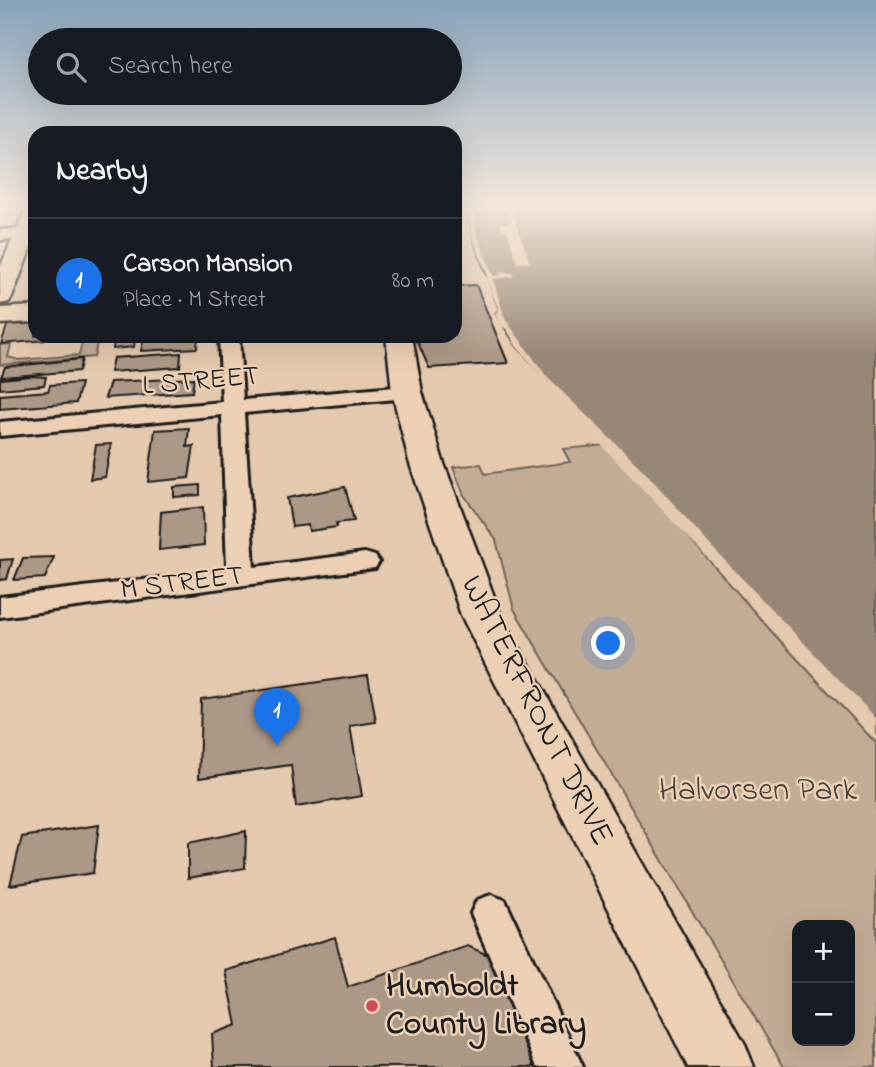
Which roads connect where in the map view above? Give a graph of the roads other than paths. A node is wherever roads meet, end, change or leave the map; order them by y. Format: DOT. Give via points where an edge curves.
graph roads {
  1 [pos="20,255"];
  2 [pos="0,297"];
  3 [pos="28,314"];
  4 [pos="0,316"];
  5 [pos="229,343"];
  6 [pos="400,343"];
  7 [pos="407,392"];
  8 [pos="234,410"];
  9 [pos="0,429"];
  10 [pos="365,562"];
  11 [pos="241,576"];
  12 [pos="0,607"];
  13 [pos="492,913"];
  14 [pos="560,1067"];
  15 [pos="722,1067"];
  1 -- 2 [label="street"];
  3 -- 4 [label="street"];
  5 -- 8 [label="street"];
  6 -- 7 [label="street, WATERFRONT DRIVE"];
  7 -- 8 [label="street, L STREET"];
  7 -- 15 [label="street, WATERFRONT DRIVE" via="426,461 481,615"];
  8 -- 9 [label="street, L STREET"];
  8 -- 11 [label="street"];
  10 -- 11 [label="street, M STREET"];
  11 -- 12 [label="street, M STREET"];
  13 -- 14 [label="street"];
}
